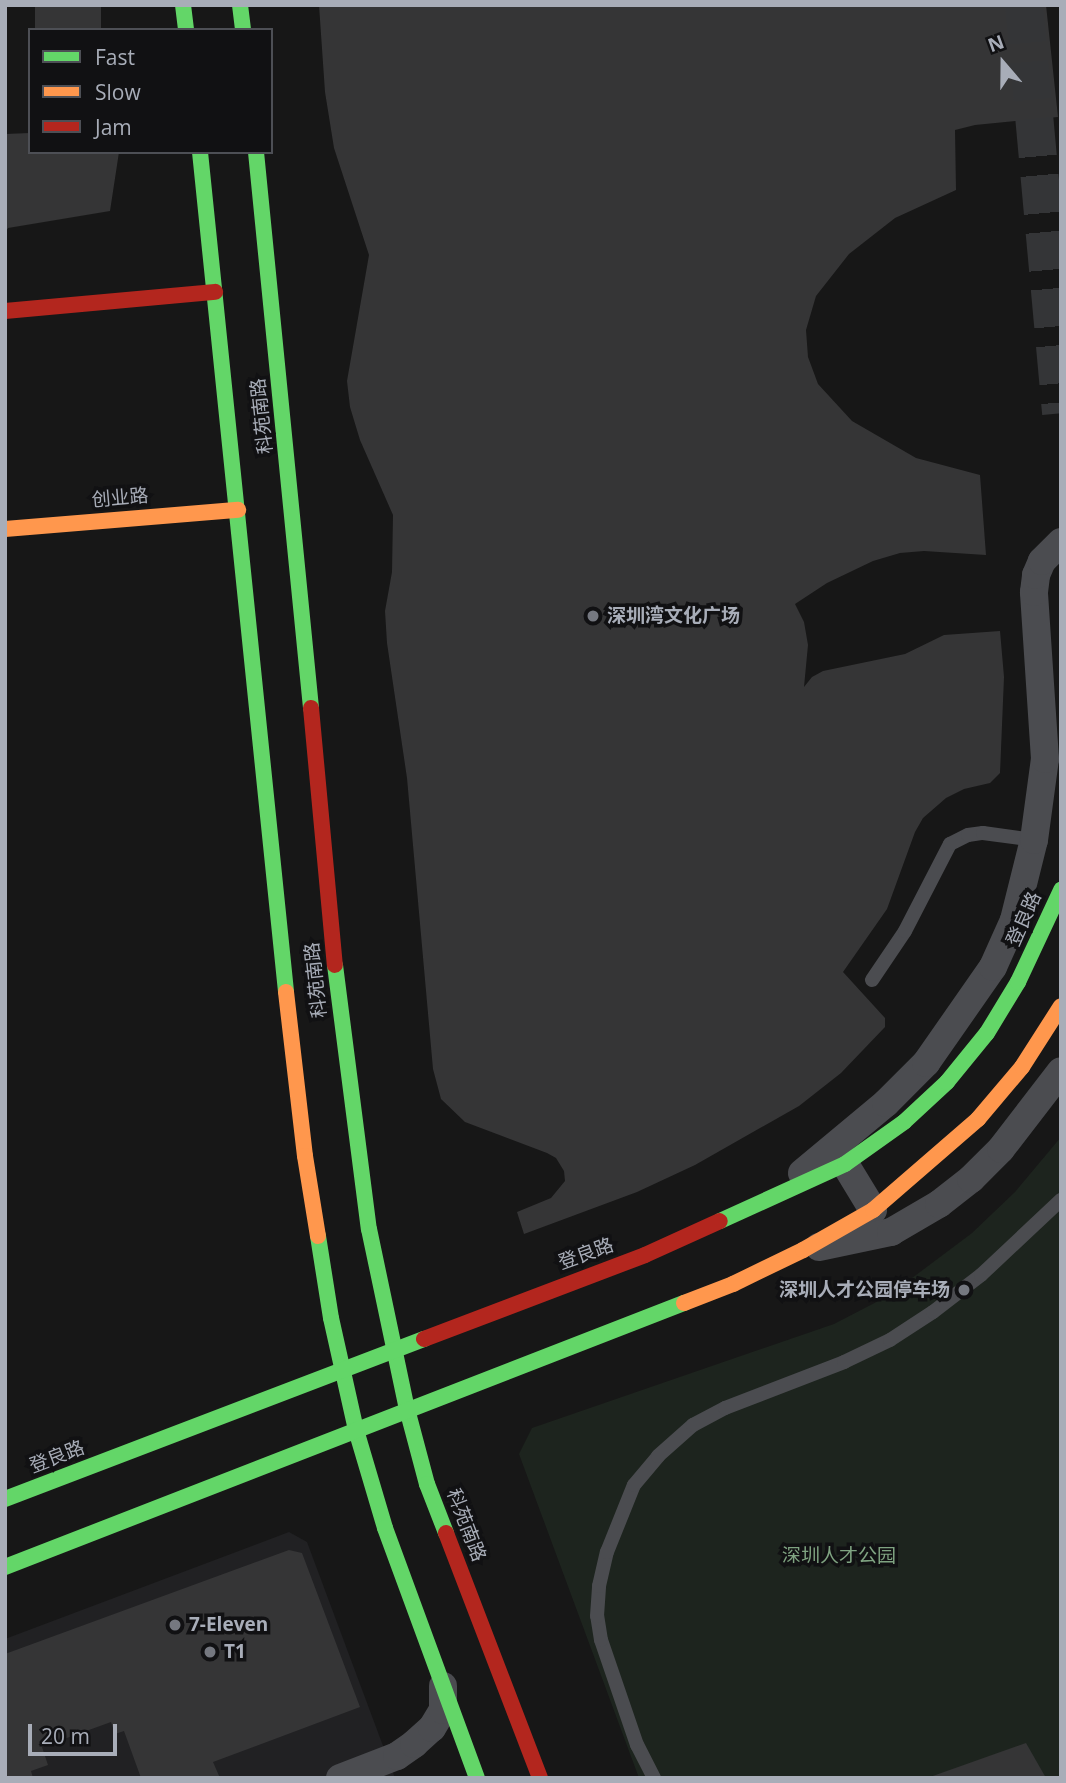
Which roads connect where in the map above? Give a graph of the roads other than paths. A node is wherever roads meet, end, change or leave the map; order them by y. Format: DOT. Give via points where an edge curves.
graph roads {
  1 [pos="183,5"];
  2 [pos="240,5"];
  3 [pos="186,28"];
  4 [pos="243,28"];
  5 [pos="200,154"];
  6 [pos="256,154"];
  7 [pos="215,292"];
  8 [pos="5,311"];
  9 [pos="238,510"];
  10 [pos="5,529"];
  11 [pos="1061,542"];
  12 [pos="1034,840"];
  13 [pos="1061,890"];
  14 [pos="872,980"];
  15 [pos="1061,1006"];
  16 [pos="1061,1071"];
  17 [pos="845,1164"];
  18 [pos="772,1197"];
  19 [pos="1061,1200"];
  20 [pos="873,1210"];
  21 [pos="803,1250"];
  22 [pos="394,1349"];
  23 [pos="342,1369"];
  24 [pos="407,1409"];
  25 [pos="356,1430"];
  26 [pos="5,1499"];
  27 [pos="5,1567"];
  28 [pos="443,1686"];
  29 [pos="340,1778"];
  30 [pos="477,1778"];
  31 [pos="540,1778"];
  32 [pos="654,1778"];
  1 -- 3 [label="main road"];
  2 -- 4 [label="main road"];
  5 -- 7 [label="main road, 科苑南路"];
  6 -- 22 [label="main road, 科苑南路" via="338,986 369,1229"];
  7 -- 8 [label="main road"];
  7 -- 9 [label="main road, 科苑南路"];
  9 -- 10 [label="main road, 创业路"];
  9 -- 23 [label="main road, 科苑南路" via="305,1156"];
  11 -- 12 [label="street" via="1042,561 1034,592 1045,760"];
  12 -- 14 [label="lane" via="983,833 950,844 905,931"];
  12 -- 18 [label="street" via="1014,920 993,967 962,1015 926,1063 886,1103"];
  13 -- 17 [label="main road, 登良路" via="1018,982 987,1033 947,1082 904,1122"];
  15 -- 20 [label="main road" via="978,1119"];
  16 -- 21 [label="street" via="1001,1149 971,1179 913,1223 867,1240"];
  17 -- 18 [label="main road, 登良路"];
  17 -- 20 [label="street"];
  18 -- 22 [label="main road, 登良路" via="645,1255"];
  19 -- 32 [label="lane" via="991,1266 933,1312 845,1362 693,1425 634,1485 607,1552 597,1616 637,1745"];
  20 -- 21 [label="main road"];
  21 -- 24 [label="main road" via="733,1284"];
  22 -- 23 [label="main road, 登良路"];
  22 -- 24 [label="main road, 科苑南路"];
  23 -- 25 [label="main road, 科苑南路"];
  23 -- 26 [label="main road, 登良路"];
  24 -- 25 [label="main road"];
  24 -- 31 [label="main road, 科苑南路" via="427,1484"];
  25 -- 27 [label="main road"];
  25 -- 28 [label="main road, 科苑南路" via="385,1528"];
  28 -- 29 [label="street" via="443,1710 432,1728 397,1756"];
  28 -- 30 [label="main road, 科苑南路"];
}
